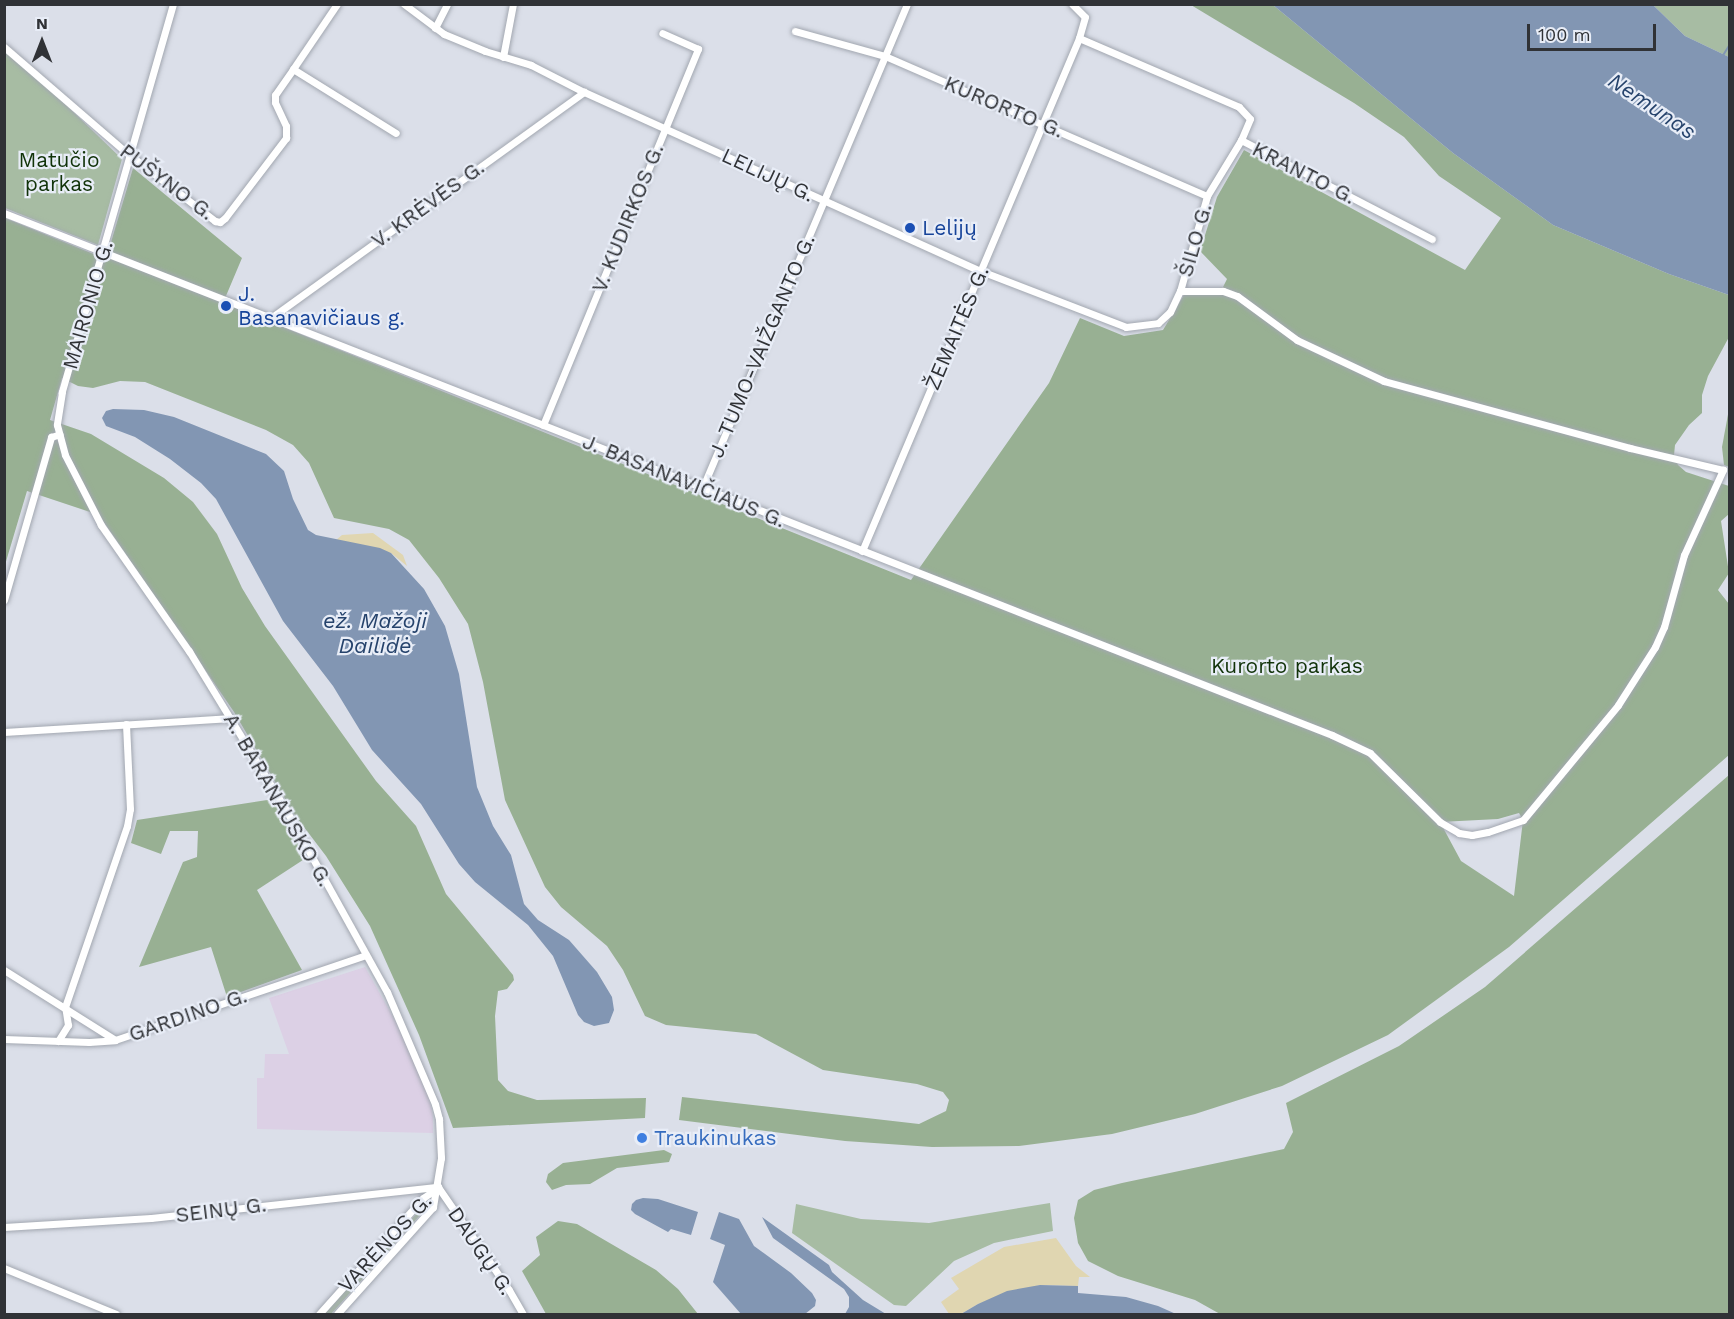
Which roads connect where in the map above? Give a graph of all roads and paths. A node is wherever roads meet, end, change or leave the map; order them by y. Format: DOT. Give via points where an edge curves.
graph roads {
  1 [pos="173,4"];
  2 [pos="337,4"];
  3 [pos="404,4"];
  4 [pos="447,4"];
  5 [pos="513,4"];
  6 [pos="907,4"];
  7 [pos="1072,4"];
  8 [pos="435,28"];
  9 [pos="795,31"];
  10 [pos="662,33"];
  11 [pos="1079,38"];
  12 [pos="4,47"];
  13 [pos="885,56"];
  14 [pos="503,57"];
  15 [pos="293,69"];
  16 [pos="584,92"];
  17 [pos="1043,123"];
  18 [pos="665,128"];
  19 [pos="396,133"];
  20 [pos="1241,140"];
  21 [pos="129,155"];
  22 [pos="1207,196"];
  23 [pos="824,201"];
  24 [pos="4,213"];
  25 [pos="1432,239"];
  26 [pos="103,253"];
  27 [pos="981,271"];
  28 [pos="1180,291"];
  29 [pos="272,317"];
  30 [pos="1141,326"];
  31 [pos="543,425"];
  32 [pos="60,434"];
  33 [pos="702,489"];
  34 [pos="862,551"];
  35 [pos="4,600"];
  36 [pos="232,718"];
  37 [pos="126,724"];
  38 [pos="4,732"];
  39 [pos="366,955"];
  40 [pos="4,970"];
  41 [pos="64,1007"];
  42 [pos="4,1039"];
  43 [pos="115,1040"];
  44 [pos="58,1041"];
  45 [pos="438,1187"];
  46 [pos="4,1227"];
  47 [pos="4,1268"];
  48 [pos="116,1314"];
  49 [pos="319,1314"];
  50 [pos="337,1314"];
  51 [pos="523,1314"];
  1 -- 21 [label="street, MAIRONIO G."];
  2 -- 15 [label="street"];
  3 -- 8 [label="street, LELIJŲ G."];
  4 -- 8 [label="street"];
  5 -- 14 [label="street"];
  6 -- 13 [label="street, J. TUMO-VAIŽGANTO G."];
  7 -- 11 [label="street" via="1085,17"];
  8 -- 14 [label="street, LELIJŲ G."];
  9 -- 13 [label="street, KURORTO G."];
  10 -- 18 [label="street, V. KUDIRKOS G." via="698,49"];
  11 -- 17 [label="street, ŽEMAITĖS G."];
  11 -- 20 [label="street, KRANTO G." via="1239,107 1250,120"];
  12 -- 21 [label="street, PUŠYNO G."];
  13 -- 17 [label="street, KURORTO G."];
  13 -- 23 [label="street, J. TUMO-VAIŽGANTO G."];
  14 -- 16 [label="street, LELIJŲ G." via="531,65"];
  15 -- 19 [label="street"];
  15 -- 21 [label="street, PUŠYNO G." via="275,95 286,138 220,222"];
  16 -- 18 [label="street, LELIJŲ G."];
  16 -- 29 [label="street, V. KRĖVĖS G."];
  17 -- 22 [label="street, KURORTO G."];
  17 -- 27 [label="street, ŽEMAITĖS G."];
  18 -- 23 [label="street, LELIJŲ G."];
  18 -- 31 [label="street, V. KUDIRKOS G."];
  20 -- 22 [label="street, ŠILO G."];
  20 -- 25 [label="street, KRANTO G."];
  21 -- 26 [label="street, MAIRONIO G."];
  22 -- 28 [label="street, ŠILO G."];
  23 -- 27 [label="street, LELIJŲ G."];
  23 -- 33 [label="street, J. TUMO-VAIŽGANTO G."];
  24 -- 26 [label="street, J. BASANAVIČIAUS G."];
  26 -- 29 [label="street, J. BASANAVIČIAUS G."];
  26 -- 32 [label="street, MAIRONIO G." via="60,399"];
  27 -- 30 [label="street, LELIJŲ G." via="1115,325"];
  27 -- 34 [label="street, ŽEMAITĖS G."];
  28 -- 30 [label="street, ŠILO G." via="1170,312 1158,323"];
  28 -- 34 [label="street, J. BASANAVIČIAUS G." via="1223,291 1237,296 1297,340 1384,381 1723,470 1684,555 1655,647 1618,705 1523,820 1488,832 1459,833 1440,822 1370,753 1332,735"];
  29 -- 31 [label="street, J. BASANAVIČIAUS G."];
  31 -- 33 [label="street, J. BASANAVIČIAUS G."];
  32 -- 35 [label="street" via="51,437"];
  32 -- 36 [label="street, A. BARANAUSKO G." via="65,455 101,525"];
  33 -- 34 [label="street, J. BASANAVIČIAUS G."];
  36 -- 37 [label="street"];
  36 -- 39 [label="street, A. BARANAUSKO G."];
  37 -- 38 [label="street"];
  37 -- 41 [label="street" via="127,826"];
  39 -- 43 [label="street, GARDINO G."];
  39 -- 45 [label="street, A. BARANAUSKO G." via="387,992 435,1104 441,1158"];
  40 -- 41 [label="street"];
  41 -- 43 [label="street"];
  41 -- 44 [label="street" via="68,1025"];
  42 -- 44 [label="street, GARDINO G."];
  43 -- 44 [label="street, GARDINO G."];
  45 -- 46 [label="street, SEINŲ G." via="151,1218"];
  45 -- 49 [label="street, VARĖNOS G." via="423,1198"];
  45 -- 50 [label="street, VARĖNOS G." via="433,1208"];
  45 -- 51 [label="street, DAUGŲ G."];
  47 -- 48 [label="street"];
}
